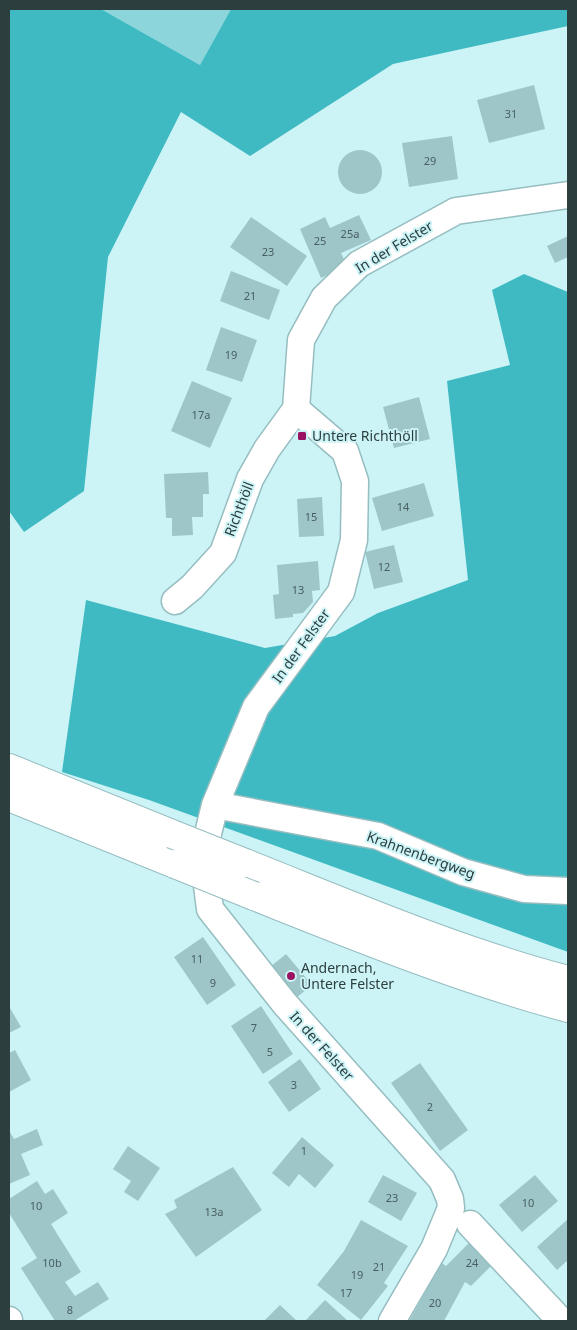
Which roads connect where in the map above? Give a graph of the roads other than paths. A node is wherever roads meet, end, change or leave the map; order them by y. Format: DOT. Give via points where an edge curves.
graph roads {
  1 [pos="568,194"];
  2 [pos="296,409"];
  3 [pos="175,601"];
  4 [pos="9,768"];
  5 [pos="9,798"];
  6 [pos="215,805"];
  7 [pos="568,891"];
  8 [pos="562,979"];
  9 [pos="558,1005"];
  10 [pos="470,1224"];
  11 [pos="392,1321"];
  12 [pos="560,1321"];
  1 -- 2 [label="street, In der Felster" via="456,211 359,264 324,298 301,340"];
  2 -- 3 [label="street, Richthöll" via="250,479 223,553"];
  2 -- 6 [label="street, In der Felster" via="345,451 355,481 354,540 341,592 256,707"];
  4 -- 8 [label="highway, bridge" via="376,915 472,951"];
  5 -- 9 [label="highway, bridge" via="424,963"];
  6 -- 7 [label="street, Krahnenbergweg" via="378,836 463,872 524,889"];
  6 -- 11 [label="street, In der Felster" via="203,854 210,909 285,1004 442,1180 450,1199 451,1208 434,1249"];
  10 -- 12 [label="street"];
}
